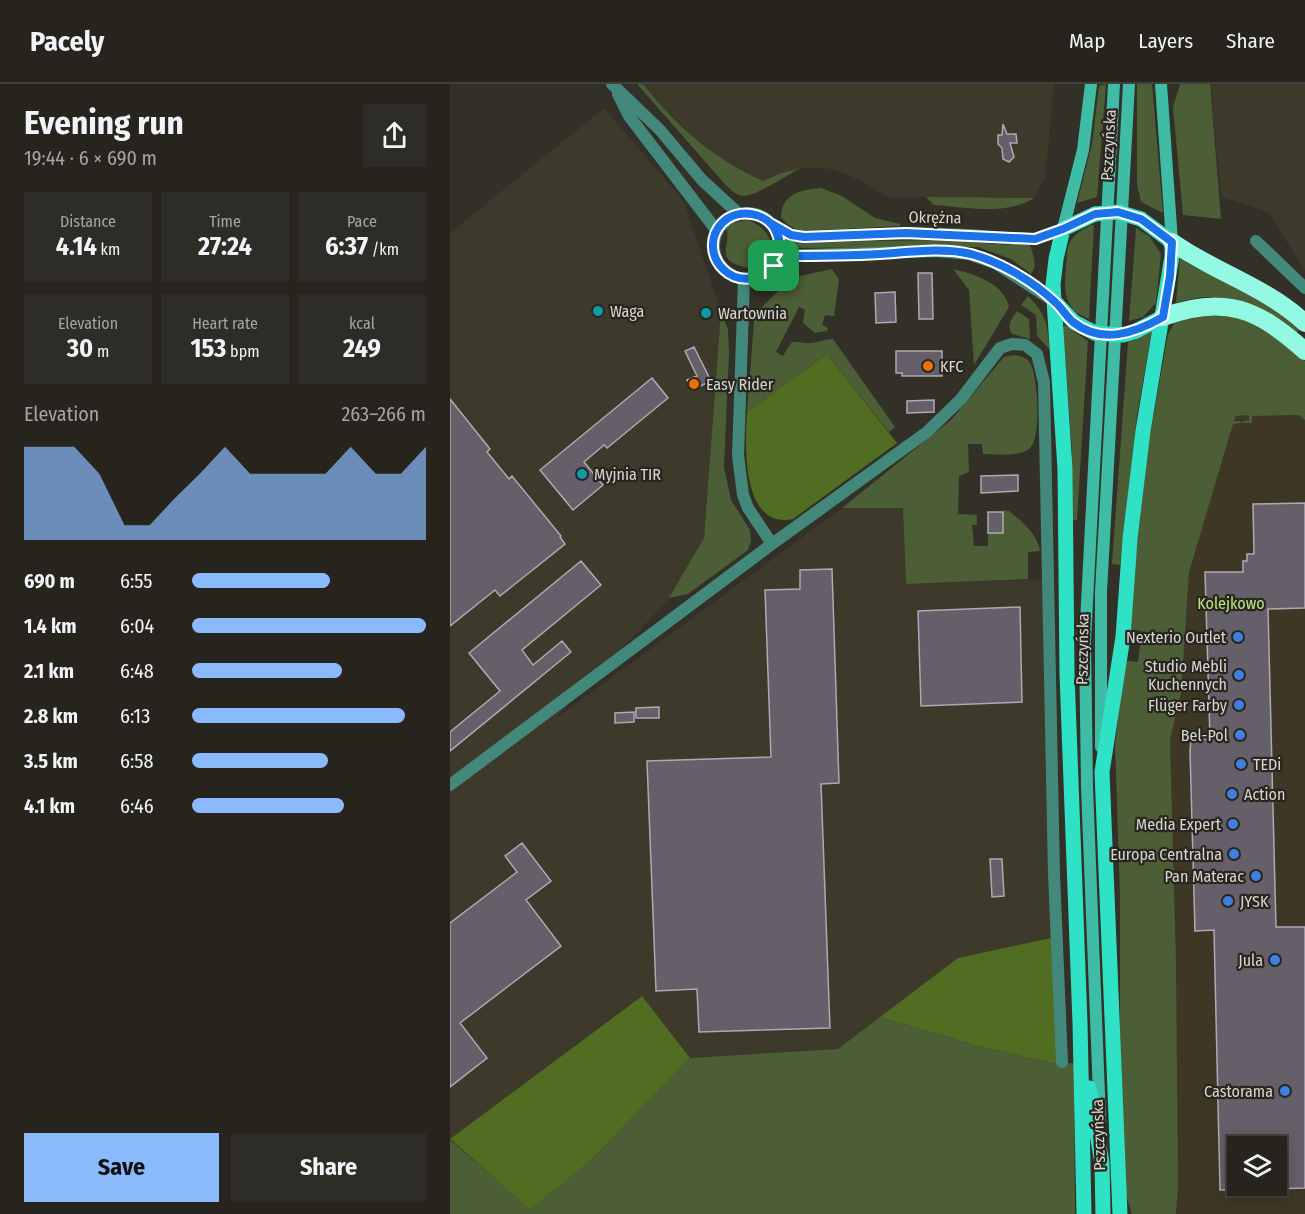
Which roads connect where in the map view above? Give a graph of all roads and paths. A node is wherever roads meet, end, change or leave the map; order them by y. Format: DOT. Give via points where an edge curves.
graph roads {
  1 [pos="1090,84"];
  2 [pos="1114,84"];
  3 [pos="1129,84"];
  4 [pos="1161,84"];
  5 [pos="613,85"];
  6 [pos="739,214"];
  7 [pos="772,224"];
  8 [pos="1063,229"];
  9 [pos="717,231"];
  10 [pos="1256,241"];
  11 [pos="1172,242"];
  12 [pos="779,256"];
  13 [pos="744,280"];
  14 [pos="1305,288"];
  15 [pos="1055,302"];
  16 [pos="1163,317"];
  17 [pos="1305,323"];
  18 [pos="1305,351"];
  19 [pos="772,544"];
  20 [pos="1102,772"];
  21 [pos="450,785"];
  22 [pos="1080,1023"];
  23 [pos="1062,1062"];
  24 [pos="1102,1162"];
  25 [pos="1084,1211"];
  26 [pos="1103,1214"];
  27 [pos="1120,1214"];
  1 -- 8 [label="main road" via="1083,150"];
  2 -- 24 [label="main road, Pszczyńska" via="1085,641"];
  3 -- 20 [label="main road, Pszczyńska" via="1101,592"];
  4 -- 11 [label="main road"];
  5 -- 6 [label="street"];
  5 -- 9 [label="street" via="629,116"];
  6 -- 7 [label="street" via="750,213"];
  6 -- 9 [label="street" via="723,222"];
  7 -- 8 [label="street, Okrężna" via="791,235 804,237 906,233 1035,239"];
  7 -- 12 [label="street" via="778,234"];
  8 -- 11 [label="main road, bridge" via="1095,214 1118,212 1141,219"];
  8 -- 15 [label="main road" via="1053,285"];
  9 -- 13 [label="street" via="714,243 718,263"];
  10 -- 14 [label="street"];
  11 -- 16 [label="main road"];
  11 -- 17 [label="highway" via="1208,266 1276,299"];
  12 -- 13 [label="street" via="766,274"];
  12 -- 15 [label="street, Okrężna" via="936,251 969,254 994,262"];
  13 -- 19 [label="street" via="738,455 743,495"];
  15 -- 16 [label="main road, bridge" via="1074,322 1095,333 1123,335"];
  15 -- 22 [label="main road" via="1065,469 1067,674"];
  16 -- 18 [label="highway" via="1204,306 1243,310 1263,317"];
  16 -- 20 [label="main road" via="1143,431 1123,637"];
  19 -- 21 [label="street"];
  19 -- 23 [label="street" via="927,432 962,399 1000,348 1025,345 1037,354 1044,382 1054,874"];
  20 -- 27 [label="main road, Pszczyńska"];
  22 -- 24 [label="main road"];
  22 -- 25 [label="main road"];
  24 -- 26 [label="main road, Pszczyńska"];
}
